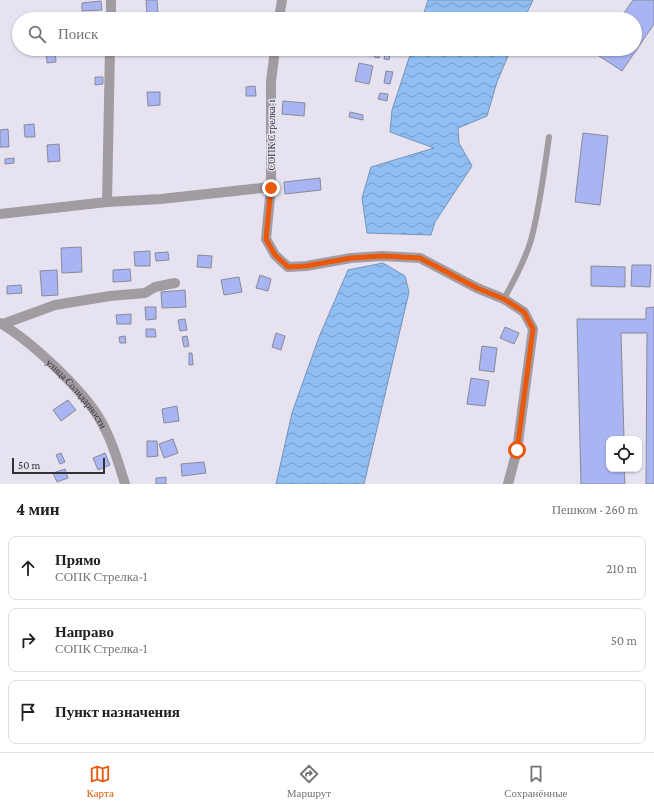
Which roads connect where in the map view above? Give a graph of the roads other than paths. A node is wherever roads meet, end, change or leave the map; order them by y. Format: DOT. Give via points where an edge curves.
graph roads {
  1 [pos="111,0"];
  2 [pos="282,0"];
  3 [pos="111,12"];
  4 [pos="280,12"];
  5 [pos="110,56"];
  6 [pos="274,56"];
  7 [pos="549,137"];
  8 [pos="271,188"];
  9 [pos="107,202"];
  10 [pos="0,214"];
  11 [pos="175,283"];
  12 [pos="504,299"];
  13 [pos="1,323"];
  14 [pos="125,484"];
  15 [pos="508,484"];
  1 -- 3 [label="street"];
  2 -- 4 [label="street"];
  5 -- 9 [label="street"];
  6 -- 8 [label="street, СОПК Стрелка-1" via="271,82"];
  7 -- 12 [label="lane" via="531,241 522,266"];
  8 -- 9 [label="street"];
  8 -- 12 [label="street, СОПК Стрелка-1" via="266,239 275,255 288,267 351,258 420,258"];
  9 -- 10 [label="street"];
  11 -- 13 [label="street" via="155,287 145,293 55,305"];
  12 -- 15 [label="street, СОПК Стрелка-1" via="524,312 533,329 517,450"];
  13 -- 14 [label="street, улица Солидарности" via="89,401 105,428"];
}
